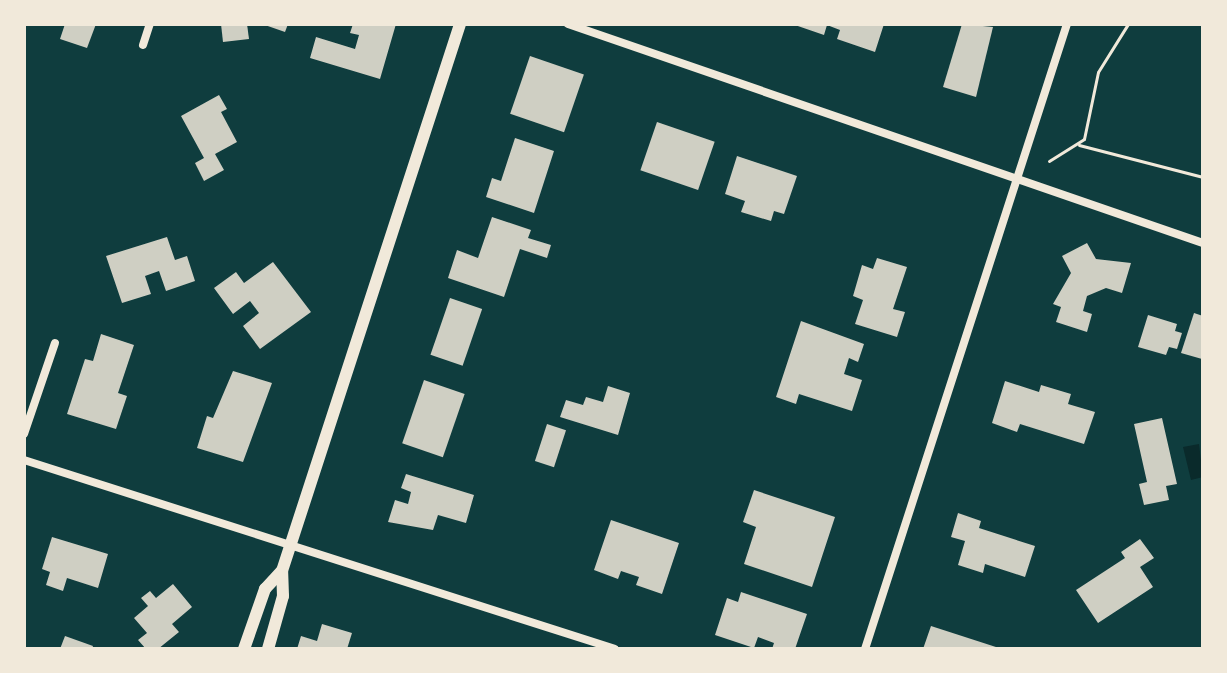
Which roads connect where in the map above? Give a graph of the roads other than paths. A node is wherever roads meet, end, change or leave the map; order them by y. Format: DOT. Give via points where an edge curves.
graph roads {
  1 [pos="150,24"];
  2 [pos="460,24"];
  3 [pos="568,24"];
  4 [pos="1067,24"];
  5 [pos="143,45"];
  6 [pos="1016,180"];
  7 [pos="1203,243"];
  8 [pos="55,343"];
  9 [pos="24,434"];
  10 [pos="24,460"];
  11 [pos="291,542"];
  12 [pos="282,571"];
  13 [pos="244,649"];
  14 [pos="268,649"];
  15 [pos="615,649"];
  16 [pos="865,649"];
  1 -- 5 [label="street"];
  2 -- 11 [label="street"];
  3 -- 6 [label="street"];
  4 -- 6 [label="street"];
  6 -- 7 [label="street"];
  6 -- 16 [label="street"];
  8 -- 9 [label="street"];
  10 -- 11 [label="street"];
  11 -- 12 [label="street"];
  11 -- 15 [label="street"];
  12 -- 13 [label="street" via="265,589"];
  12 -- 14 [label="street" via="283,596"];
}
